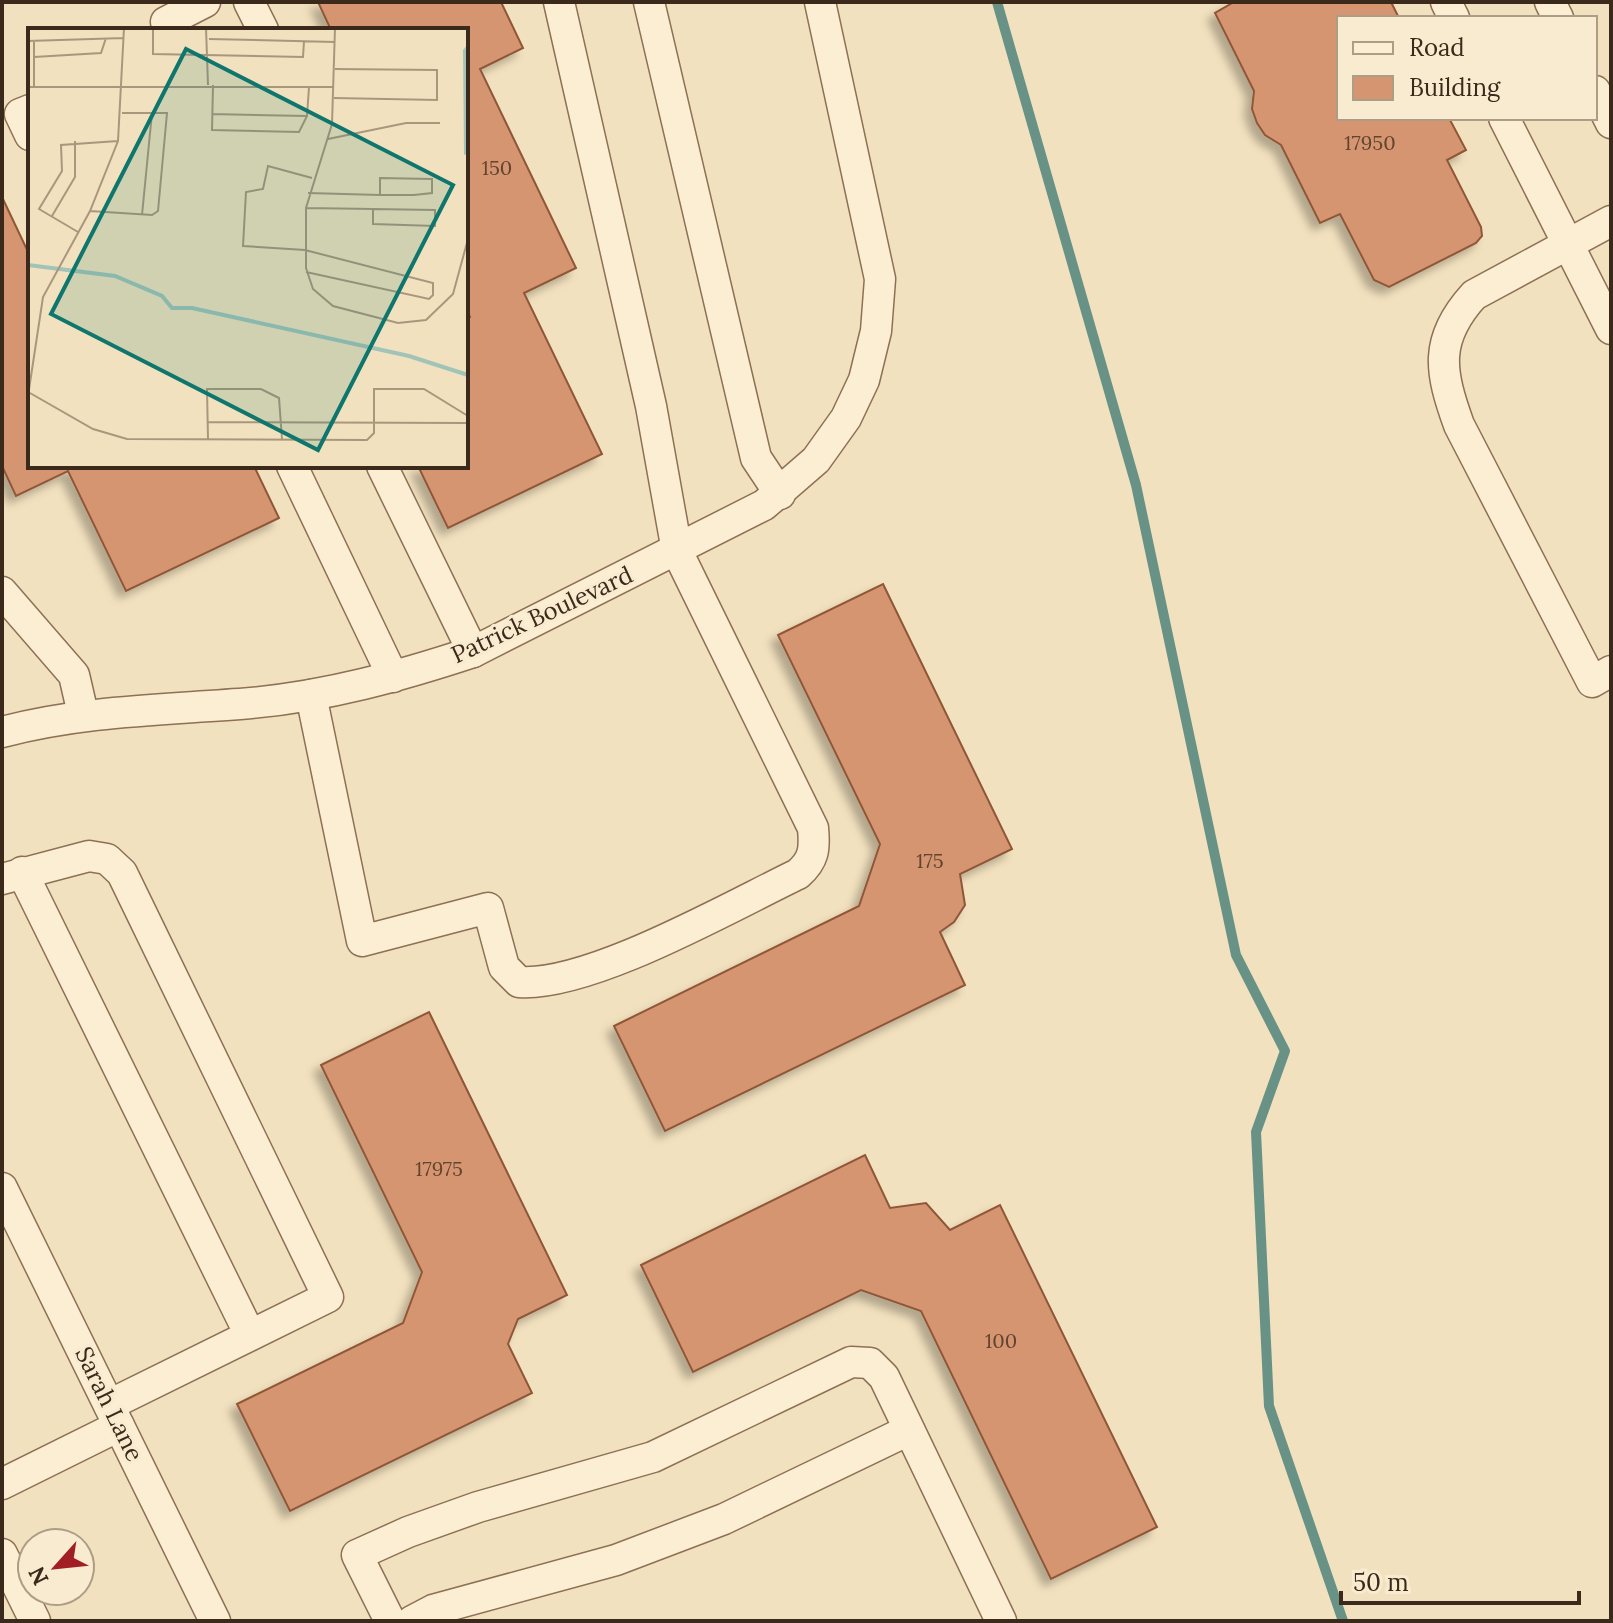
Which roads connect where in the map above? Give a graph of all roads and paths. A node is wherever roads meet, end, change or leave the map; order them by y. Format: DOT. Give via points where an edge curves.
graph roads {
  1 [pos="205,2"];
  2 [pos="249,2"];
  3 [pos="559,2"];
  4 [pos="649,2"];
  5 [pos="820,2"];
  6 [pos="169,28"];
  7 [pos="262,28"];
  8 [pos="1597,95"];
  9 [pos="28,111"];
  10 [pos="1505,120"];
  11 [pos="1611,123"];
  12 [pos="28,131"];
  13 [pos="1611,221"];
  14 [pos="1567,244"];
  15 [pos="1611,329"];
  16 [pos="293,468"];
  17 [pos="383,468"];
  18 [pos="780,494"];
  19 [pos="677,551"];
  20 [pos="2,592"];
  21 [pos="473,652"];
  22 [pos="1611,671"];
  23 [pos="393,677"];
  24 [pos="311,695"];
  25 [pos="83,714"];
  26 [pos="2,732"];
  27 [pos="12,876"];
  28 [pos="2,1188"];
  29 [pos="250,1335"];
  30 [pos="114,1415"];
  31 [pos="909,1430"];
  32 [pos="2,1484"];
  33 [pos="2,1554"];
  34 [pos="35,1621"];
  35 [pos="215,1621"];
  36 [pos="390,1621"];
  37 [pos="412,1621"];
  38 [pos="1001,1621"];
  1 -- 6 [label="street" via="166,22"];
  2 -- 7 [label="street"];
  3 -- 19 [label="street" via="651,406"];
  4 -- 18 [label="street" via="756,458"];
  5 -- 18 [label="street, Patrick Boulevard" via="880,279 876,331 864,380 846,418 816,460"];
  8 -- 11 [label="street"];
  9 -- 12 [label="street" via="20,114"];
  10 -- 14 [label="street"];
  13 -- 14 [label="street"];
  14 -- 15 [label="street"];
  14 -- 22 [label="street" via="1474,295 1458,311 1445,341 1443,382 1459,425 1592,682"];
  16 -- 23 [label="street"];
  17 -- 21 [label="street"];
  18 -- 19 [label="street, Patrick Boulevard"];
  19 -- 21 [label="street, Patrick Boulevard"];
  19 -- 24 [label="street" via="813,828 815,847 810,863 798,874 630,954 542,984 519,982 504,967 488,908 362,941"];
  20 -- 25 [label="street" via="74,675"];
  21 -- 23 [label="street, Patrick Boulevard"];
  23 -- 24 [label="street, Patrick Boulevard"];
  24 -- 25 [label="street, Patrick Boulevard"];
  25 -- 26 [label="street, Patrick Boulevard"];
  27 -- 29 [label="street"];
  27 -- 29 [label="street" via="89,856 107,859 122,873 328,1297"];
  28 -- 30 [label="street, Sarah Lane"];
  29 -- 30 [label="street"];
  30 -- 32 [label="street"];
  30 -- 35 [label="street, Sarah Lane"];
  31 -- 36 [label="street" via="884,1377 870,1363 851,1362 653,1457 478,1507 357,1555"];
  31 -- 37 [label="street" via="697,1529 616,1560 433,1610"];
  31 -- 38 [label="street"];
  33 -- 34 [label="street"];
}
